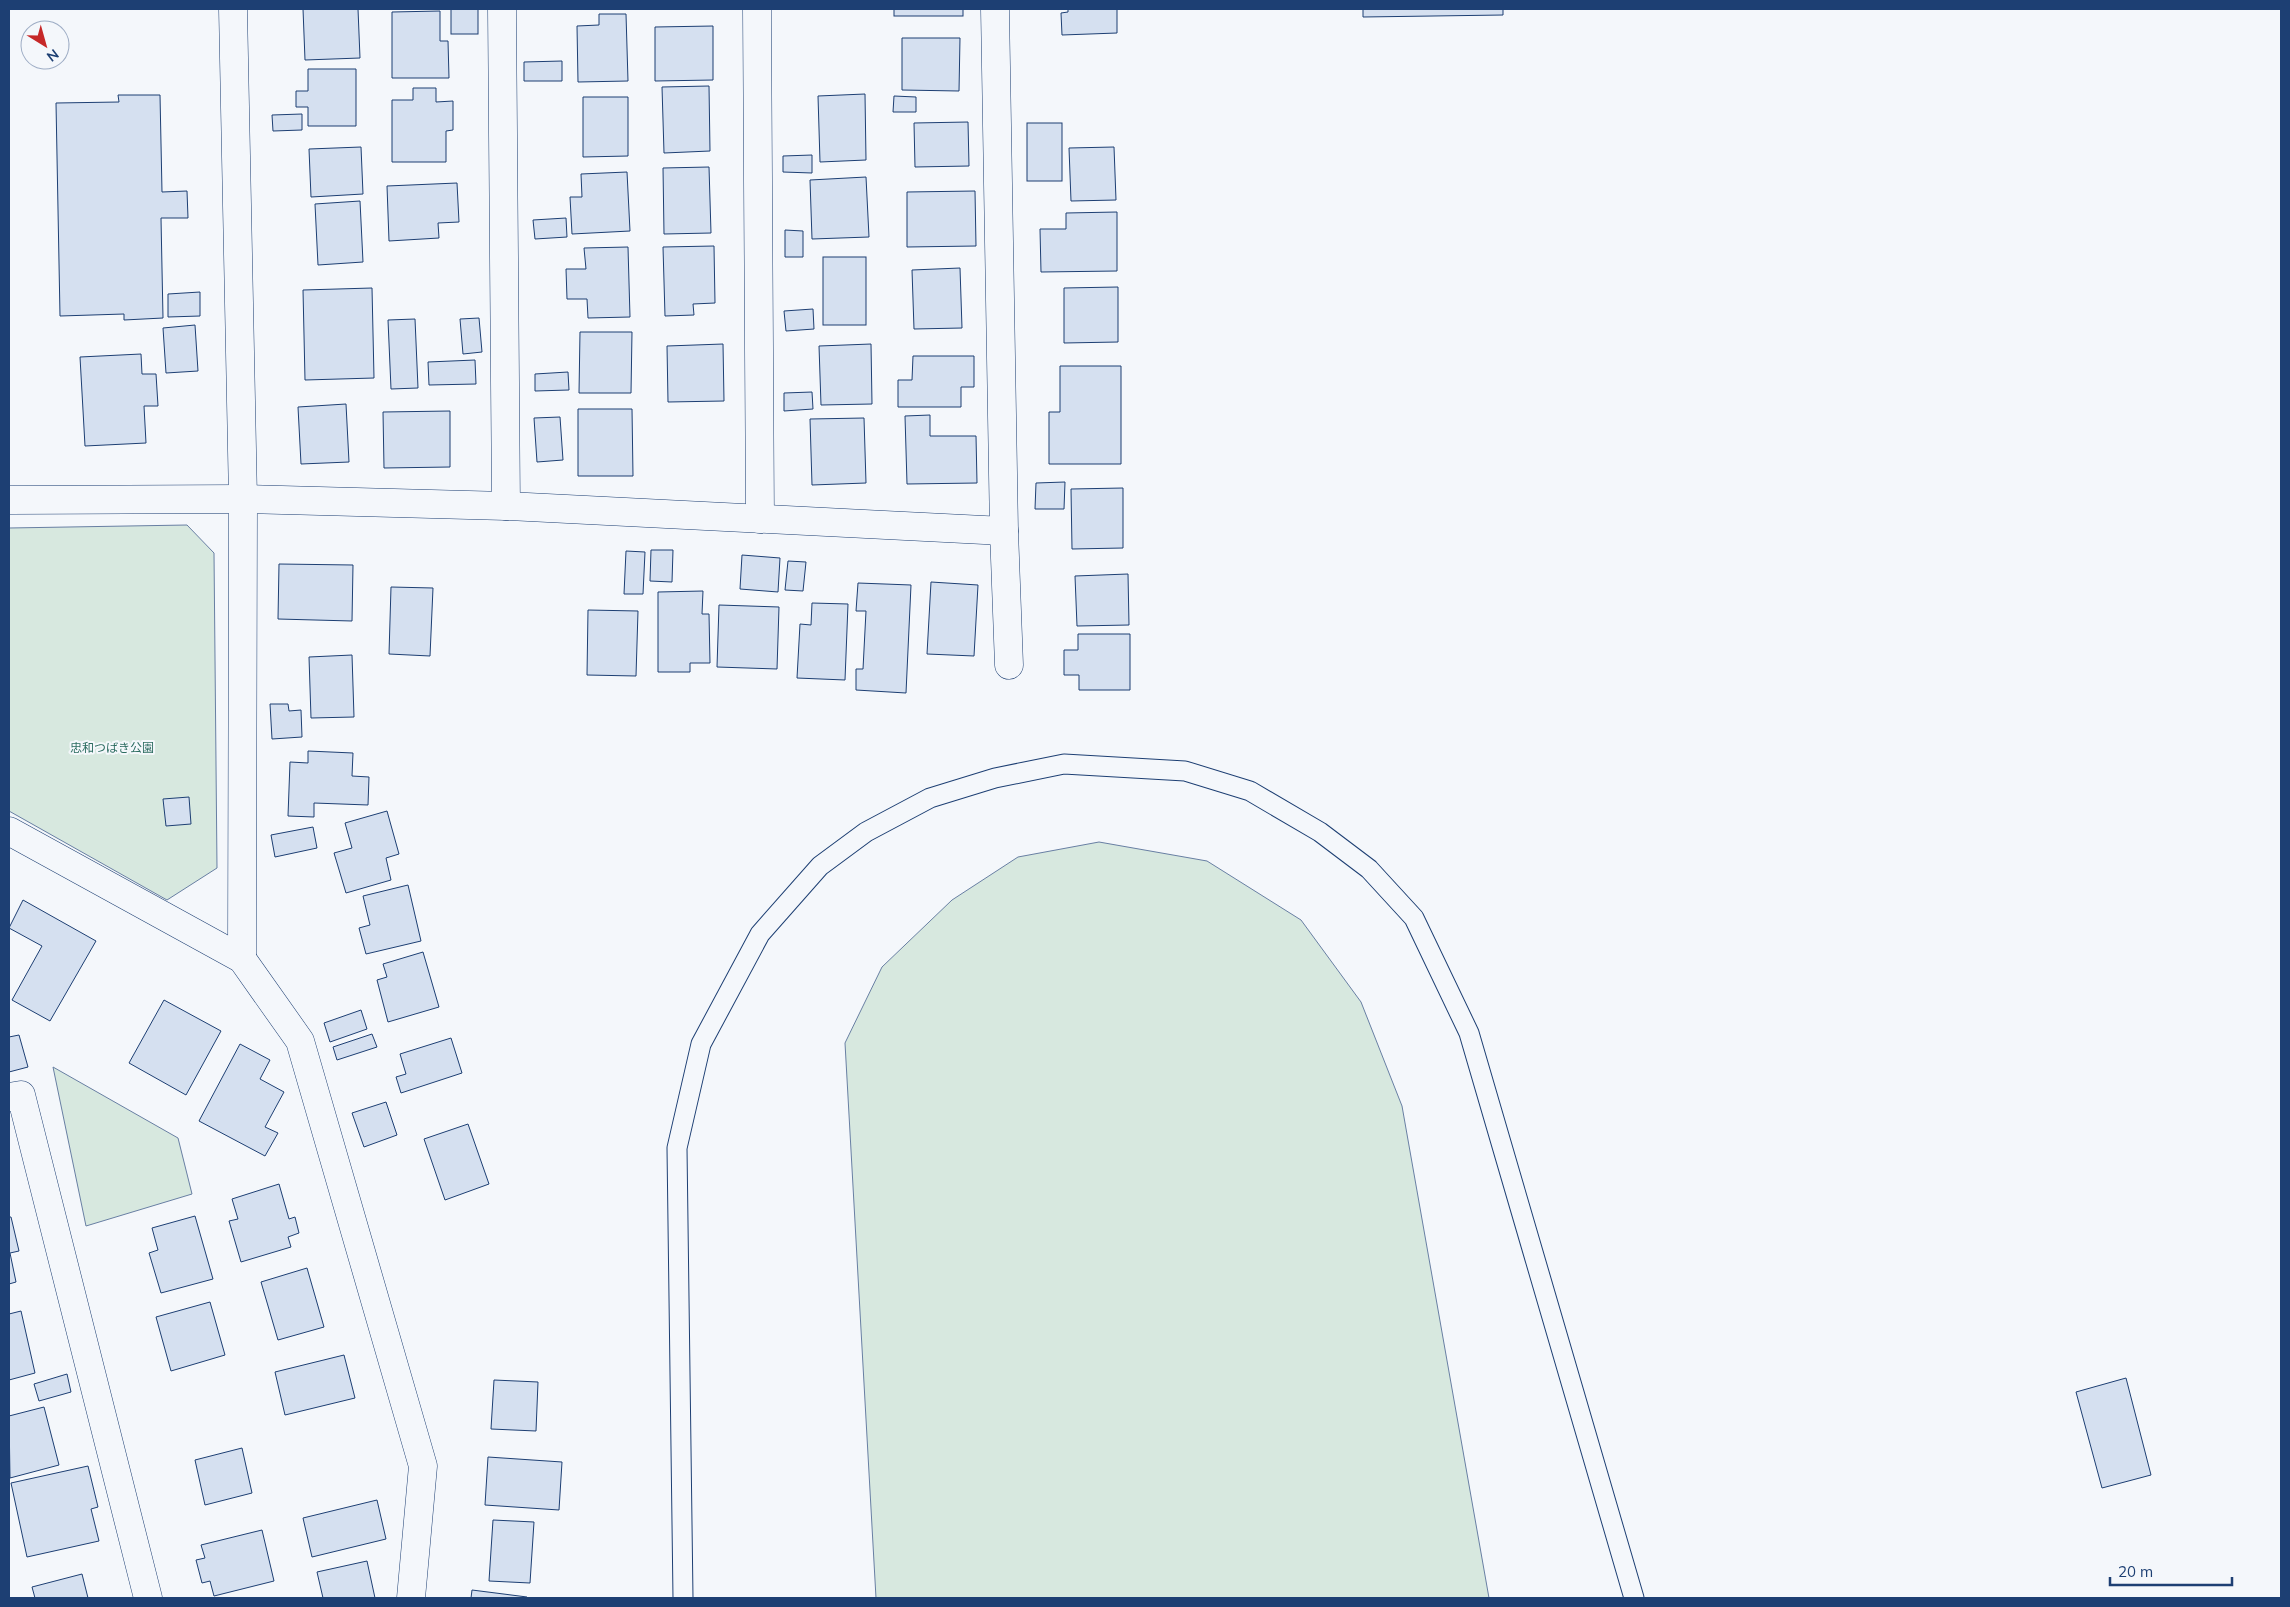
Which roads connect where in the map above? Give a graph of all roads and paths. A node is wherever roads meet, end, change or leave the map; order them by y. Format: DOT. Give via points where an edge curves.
graph roads {
  1 [pos="233,9"];
  2 [pos="502,9"];
  3 [pos="757,9"];
  4 [pos="995,9"];
  5 [pos="243,499"];
  6 [pos="9,500"];
  7 [pos="506,506"];
  8 [pos="760,519"];
  9 [pos="1004,531"];
  10 [pos="1009,665"];
  11 [pos="9,831"];
  12 [pos="242,958"];
  13 [pos="9,1097"];
  14 [pos="148,1598"];
  15 [pos="410,1598"];
  16 [pos="682,1598"];
  17 [pos="1634,1598"];
  1 -- 5 [label="street"];
  2 -- 7 [label="street"];
  3 -- 8 [label="street"];
  4 -- 9 [label="street"];
  5 -- 6 [label="street"];
  5 -- 7 [label="street"];
  5 -- 12 [label="street"];
  7 -- 8 [label="street"];
  8 -- 9 [label="street"];
  9 -- 10 [label="street"];
  11 -- 12 [label="street"];
  12 -- 15 [label="street" via="300,1041 423,1466"];
  13 -- 14 [label="street" via="20,1095"];
  16 -- 17 [label="lane" via="677,1148 701,1044 760,934 820,866 866,832 930,798 995,778 1064,764 1185,771 1250,791 1320,832 1369,869 1414,918 1468,1033"];
}
